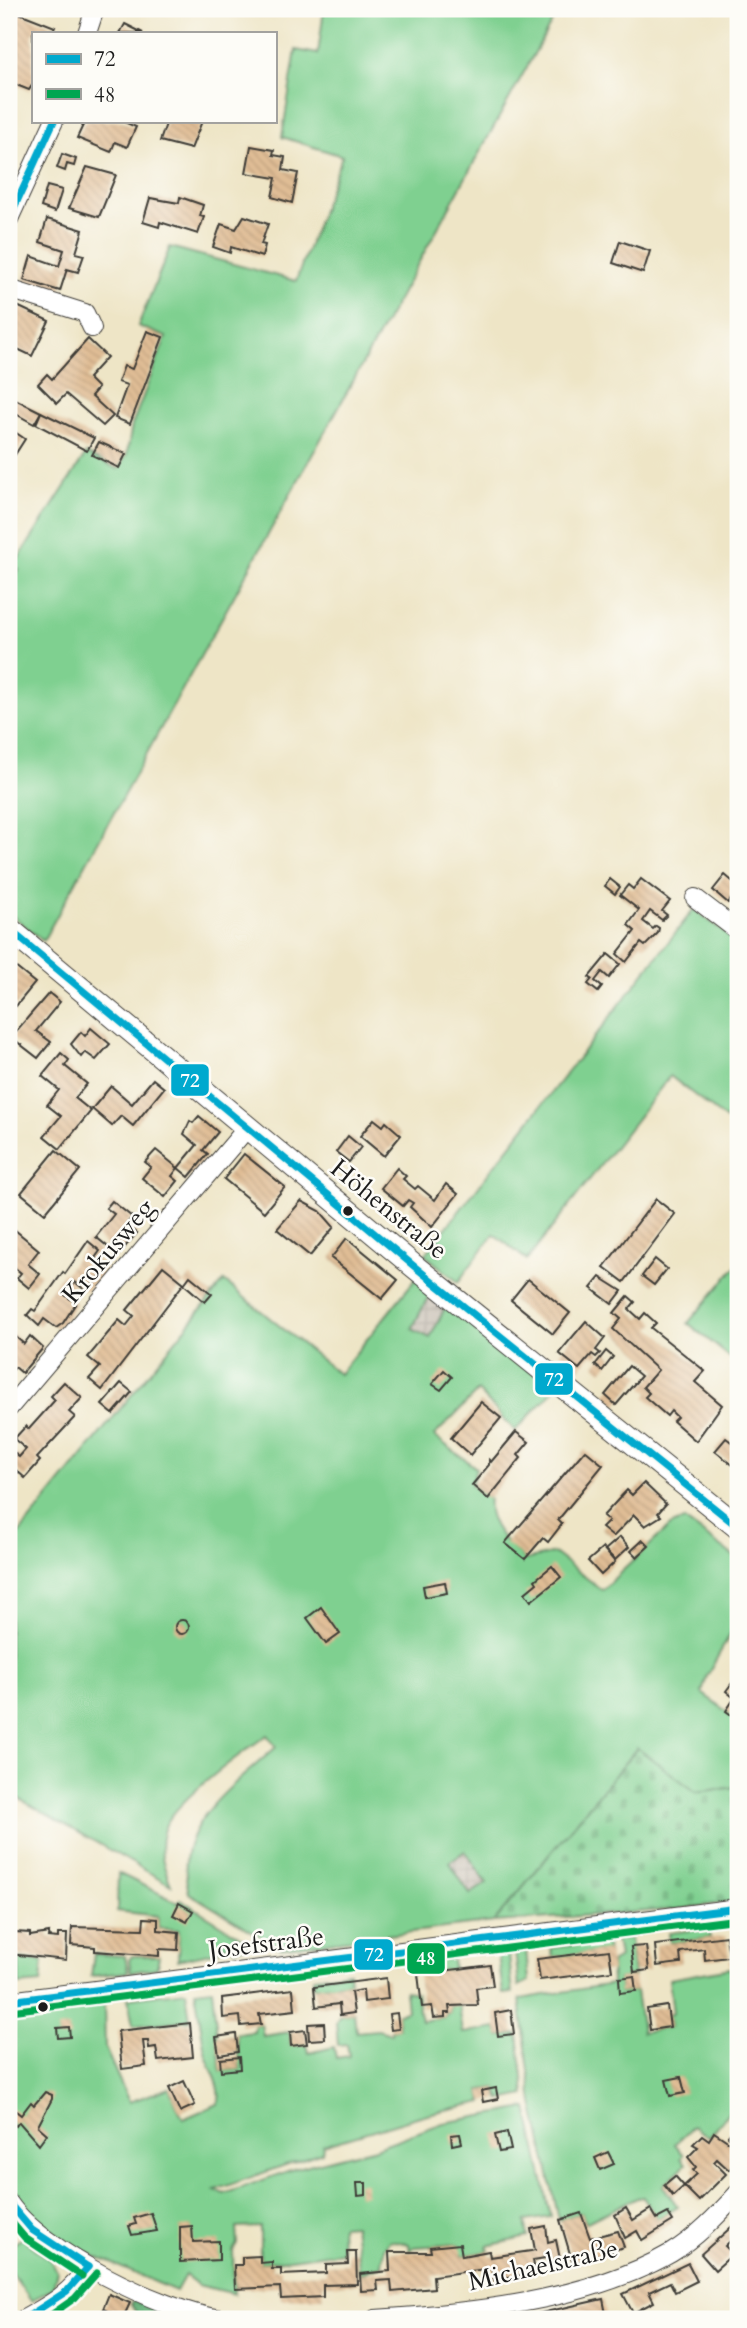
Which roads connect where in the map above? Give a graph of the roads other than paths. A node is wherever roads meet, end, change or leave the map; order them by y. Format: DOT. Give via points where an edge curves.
graph roads {
  1 [pos="94,9"];
  2 [pos="87,32"];
  3 [pos="54,122"];
  4 [pos="9,219"];
  5 [pos="9,289"];
  6 [pos="92,328"];
  7 [pos="695,898"];
  8 [pos="9,929"];
  9 [pos="738,931"];
  10 [pos="247,1128"];
  11 [pos="9,1408"];
  12 [pos="738,1527"];
  13 [pos="738,1908"];
  14 [pos="9,2001"];
  15 [pos="738,2193"];
  16 [pos="9,2203"];
  17 [pos="88,2267"];
  18 [pos="24,2319"];
  19 [pos="220,2319"];
  20 [pos="375,2319"];
  1 -- 2 [label="street"];
  3 -- 4 [label="street"];
  5 -- 6 [label="street" via="85,313"];
  7 -- 9 [label="street"];
  8 -- 10 [label="street, Höhenstraße"];
  10 -- 11 [label="street, Krokusweg"];
  10 -- 12 [label="street, Höhenstraße"];
  13 -- 14 [label="street, Josefstraße"];
  15 -- 20 [label="street, Michaelstraße" via="716,2218 673,2252 608,2281 481,2308"];
  16 -- 17 [label="street" via="32,2230"];
  17 -- 18 [label="street" via="63,2298"];
  17 -- 19 [label="street"];
}
